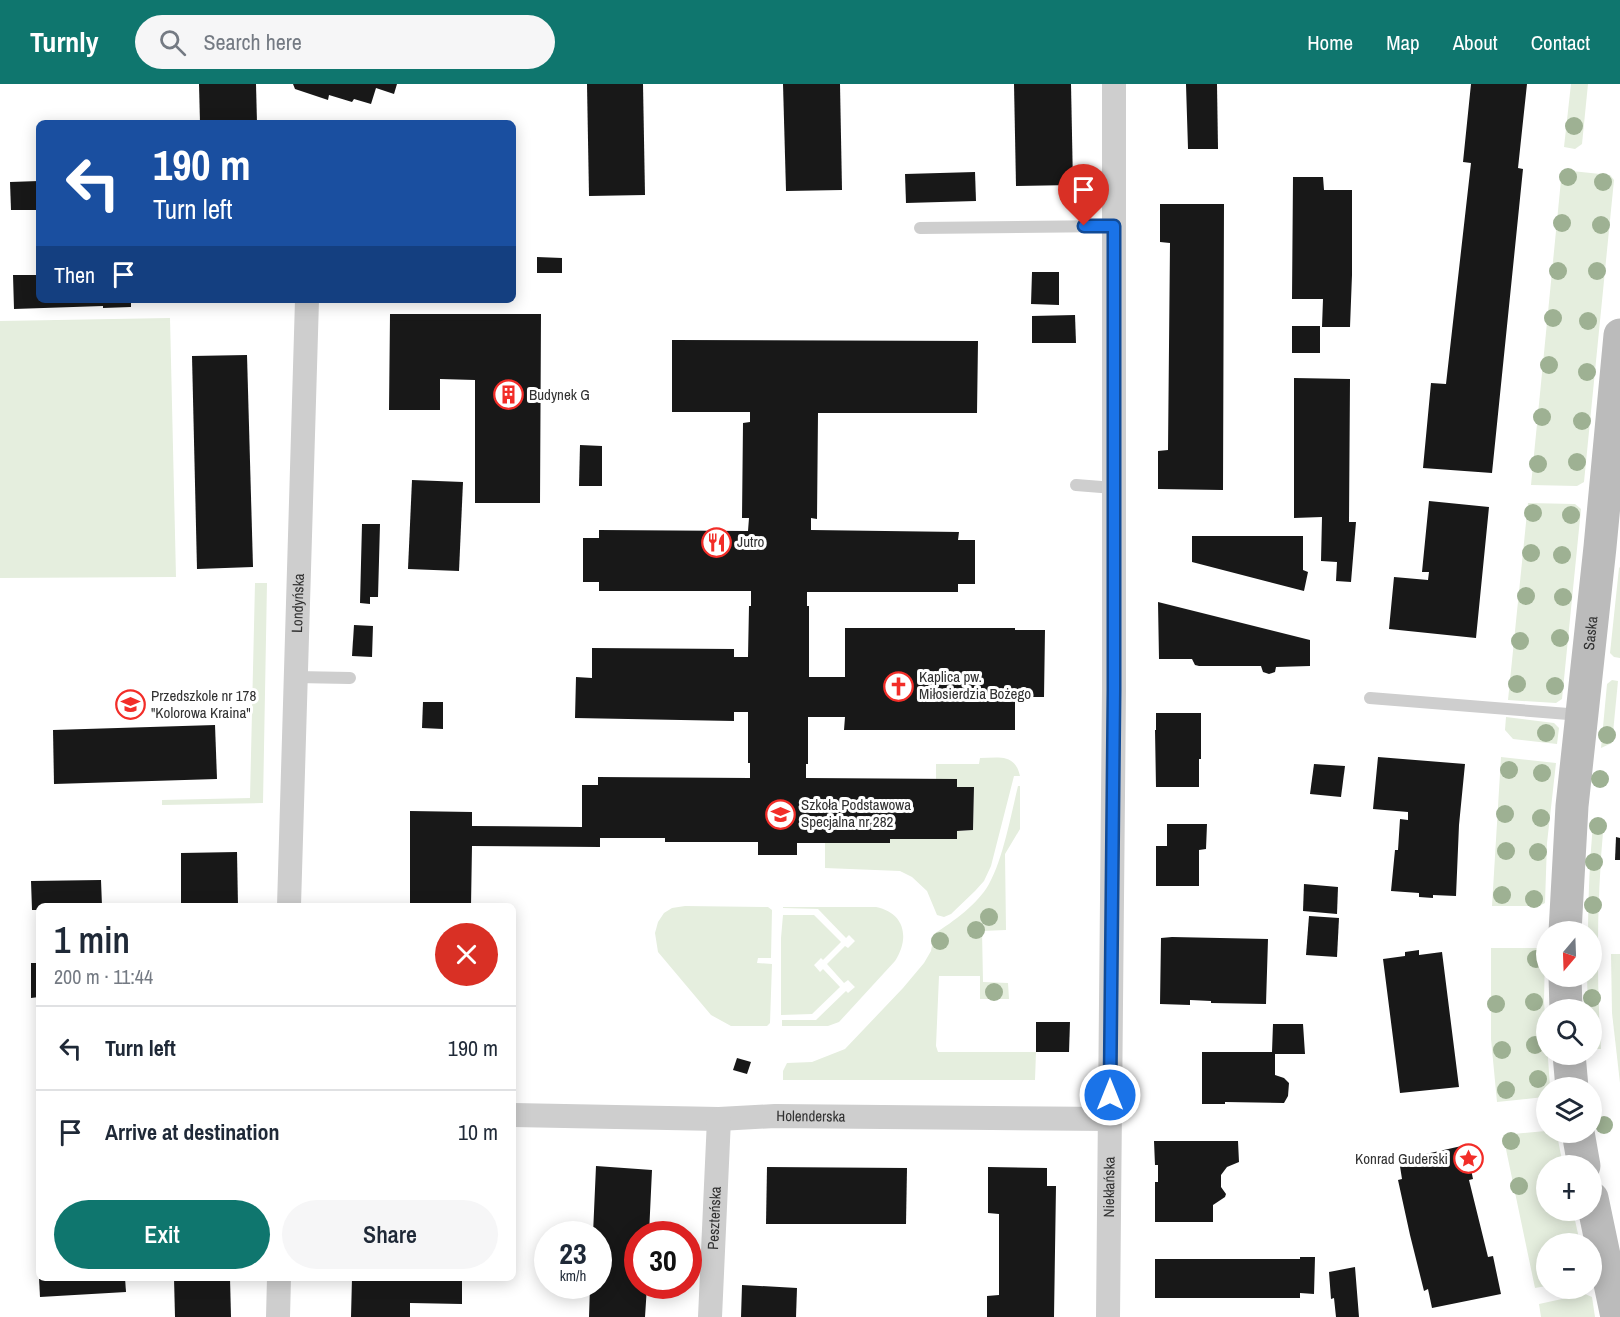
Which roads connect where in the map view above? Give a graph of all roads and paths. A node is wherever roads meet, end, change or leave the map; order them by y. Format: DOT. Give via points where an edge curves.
graph roads {
  1 [pos="1114,84"];
  2 [pos="1114,226"];
  3 [pos="920,228"];
  4 [pos="307,303"];
  5 [pos="1620,335"];
  6 [pos="1076,485"];
  7 [pos="1114,488"];
  8 [pos="296,677"];
  9 [pos="350,678"];
  10 [pos="1370,698"];
  11 [pos="1581,716"];
  12 [pos="289,903"];
  13 [pos="1566,921"];
  14 [pos="516,1115"];
  15 [pos="719,1119"];
  16 [pos="1110,1119"];
  17 [pos="1597,1221"];
  18 [pos="279,1281"];
  19 [pos="278,1317"];
  20 [pos="710,1317"];
  21 [pos="1108,1317"];
  22 [pos="1617,1317"];
  1 -- 2 [label="street, Niekłańska"];
  2 -- 3 [label="lane"];
  2 -- 7 [label="street, Niekłańska"];
  4 -- 8 [label="street, Londyńska"];
  5 -- 11 [label="street, Saska"];
  6 -- 7 [label="lane"];
  7 -- 16 [label="street, Niekłańska"];
  8 -- 9 [label="lane"];
  8 -- 12 [label="street, Londyńska"];
  10 -- 11 [label="lane"];
  11 -- 13 [label="street, Saska"];
  14 -- 15 [label="street, Holenderska"];
  15 -- 16 [label="street, Holenderska"];
  15 -- 20 [label="street, Peszteńska"];
  16 -- 21 [label="street, Niekłańska"];
  17 -- 22 [label="street"];
  18 -- 19 [label="street"];
}
